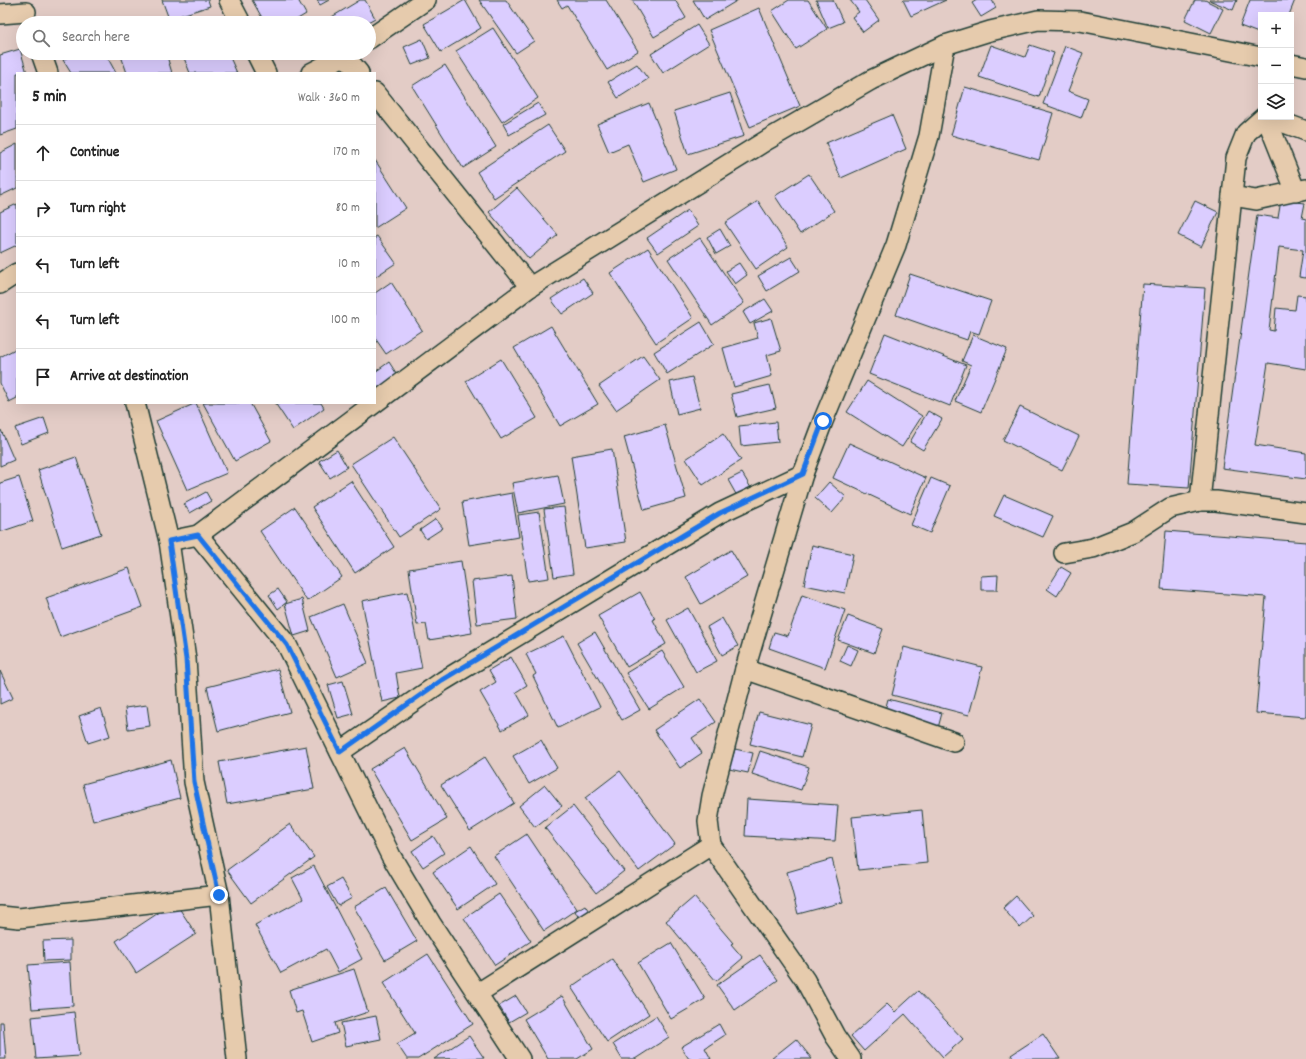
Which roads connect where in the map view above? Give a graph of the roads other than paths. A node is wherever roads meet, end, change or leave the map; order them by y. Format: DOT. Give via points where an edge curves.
graph roads {
  1 [pos="229,0"];
  2 [pos="426,0"];
  3 [pos="26,12"];
  4 [pos="0,14"];
  5 [pos="237,16"];
  6 [pos="376,34"];
  7 [pos="945,45"];
  8 [pos="1258,57"];
  9 [pos="43,60"];
  10 [pos="260,60"];
  11 [pos="336,60"];
  12 [pos="351,60"];
  13 [pos="1294,65"];
  14 [pos="1306,67"];
  15 [pos="48,72"];
  16 [pos="266,72"];
  17 [pos="313,72"];
  18 [pos="358,72"];
  19 [pos="376,94"];
  20 [pos="1262,120"];
  21 [pos="1267,120"];
  22 [pos="1275,120"];
  23 [pos="1306,131"];
  24 [pos="1301,191"];
  25 [pos="1232,196"];
  26 [pos="16,274"];
  27 [pos="0,284"];
  28 [pos="530,287"];
  29 [pos="376,402"];
  30 [pos="135,404"];
  31 [pos="373,404"];
  32 [pos="803,474"];
  33 [pos="1200,501"];
  34 [pos="1306,513"];
  35 [pos="198,535"];
  36 [pos="169,541"];
  37 [pos="1064,553"];
  38 [pos="745,669"];
  39 [pos="954,742"];
  40 [pos="340,752"];
  41 [pos="711,845"];
  42 [pos="219,895"];
  43 [pos="0,916"];
  44 [pos="478,993"];
  45 [pos="237,1059"];
  46 [pos="520,1059"];
  47 [pos="851,1059"];
  1 -- 5 [label="street"];
  2 -- 6 [label="street"];
  3 -- 4 [label="street"];
  7 -- 8 [label="street" via="1038,20 1073,21"];
  7 -- 28 [label="street" via="871,80 767,140"];
  7 -- 32 [label="street" via="929,136 896,245"];
  9 -- 15 [label="street"];
  10 -- 16 [label="street"];
  11 -- 17 [label="street"];
  12 -- 18 [label="street"];
  13 -- 14 [label="street"];
  19 -- 28 [label="street"];
  20 -- 25 [label="street" via="1246,133 1236,158"];
  21 -- 24 [label="street"];
  22 -- 23 [label="street"];
  24 -- 25 [label="street" via="1256,200"];
  25 -- 33 [label="street"];
  26 -- 27 [label="street"];
  28 -- 29 [label="street"];
  30 -- 36 [label="street"];
  31 -- 35 [label="street"];
  32 -- 38 [label="street"];
  32 -- 40 [label="street" via="720,513 442,680"];
  33 -- 34 [label="street"];
  33 -- 37 [label="street" via="1170,508 1133,532 1093,548"];
  35 -- 36 [label="street"];
  35 -- 40 [label="street" via="287,645"];
  36 -- 42 [label="street" via="186,659 194,782"];
  38 -- 39 [label="street"];
  38 -- 41 [label="street" via="712,796 708,821"];
  40 -- 44 [label="street" via="391,856 432,925"];
  41 -- 44 [label="street"];
  41 -- 47 [label="street" via="805,980 835,1036"];
  42 -- 43 [label="street" via="19,918"];
  42 -- 45 [label="street"];
  44 -- 46 [label="street"];
}
